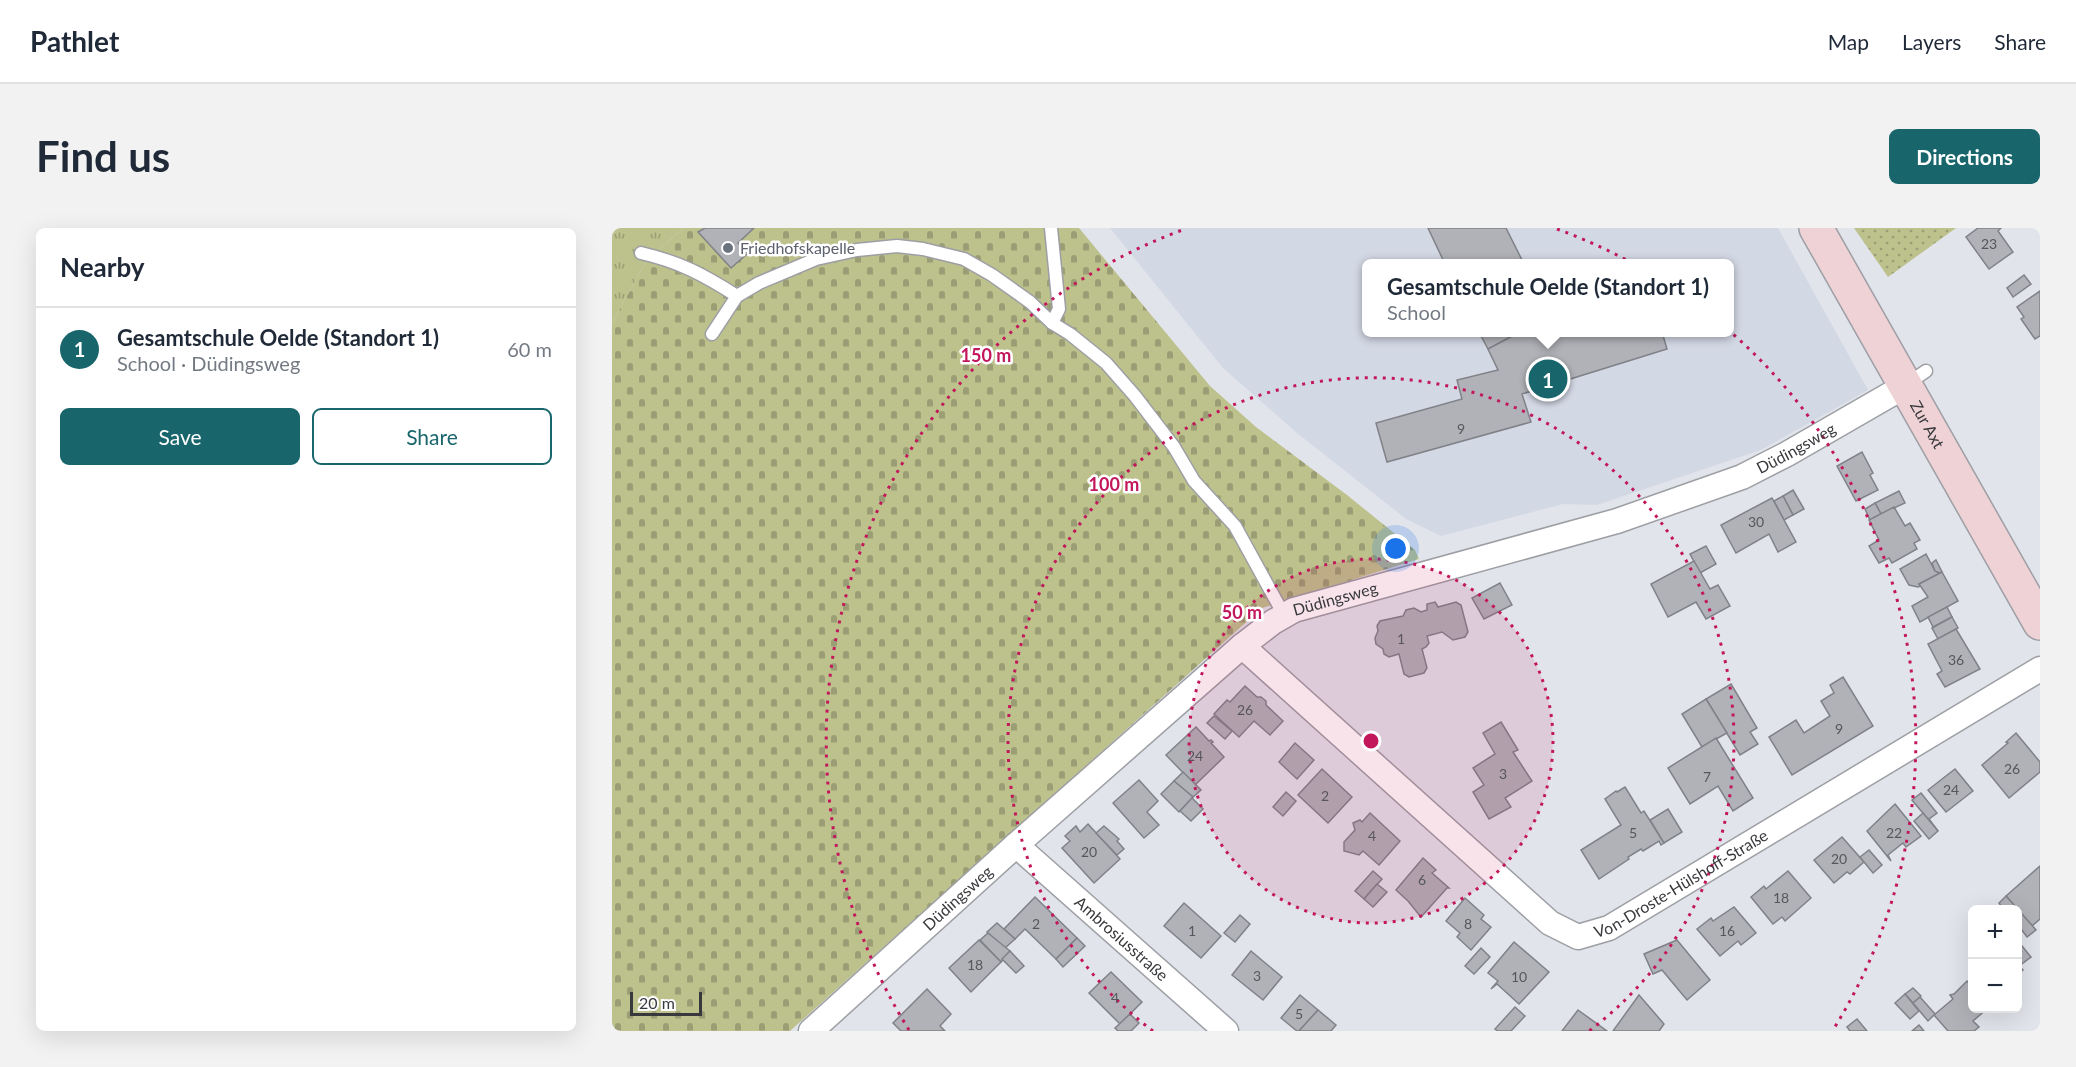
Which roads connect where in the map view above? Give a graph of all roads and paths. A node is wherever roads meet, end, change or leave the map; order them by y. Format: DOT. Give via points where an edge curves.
graph roads {
  1 [pos="1052,228"];
  2 [pos="1816,228"];
  3 [pos="641,253"];
  4 [pos="737,296"];
  5 [pos="1052,323"];
  6 [pos="712,334"];
  7 [pos="1916,378"];
  8 [pos="1284,615"];
  9 [pos="2040,623"];
  10 [pos="1242,646"];
  11 [pos="2040,669"];
  12 [pos="1016,845"];
  13 [pos="811,1031"];
  14 [pos="1226,1031"];
  1 -- 5 [label="lane" via="1059,309"];
  2 -- 7 [label="street, Zur Axt"];
  3 -- 4 [label="lane" via="702,273"];
  4 -- 5 [label="lane" via="816,259 897,246 964,259 1030,302"];
  4 -- 6 [label="lane"];
  5 -- 8 [label="lane" via="1106,363 1135,396 1194,481 1234,526"];
  7 -- 8 [label="street, Düdingsweg" via="1742,477 1617,520"];
  7 -- 9 [label="street, Zur Axt"];
  8 -- 10 [label="street, Düdingsweg"];
  10 -- 11 [label="street, Von-Droste-Hülshoff-Straße" via="1550,923 1578,937 1609,928"];
  10 -- 12 [label="street, Düdingsweg"];
  12 -- 13 [label="street, Düdingsweg"];
  12 -- 14 [label="street, Ambrosiusstraße"];
}
